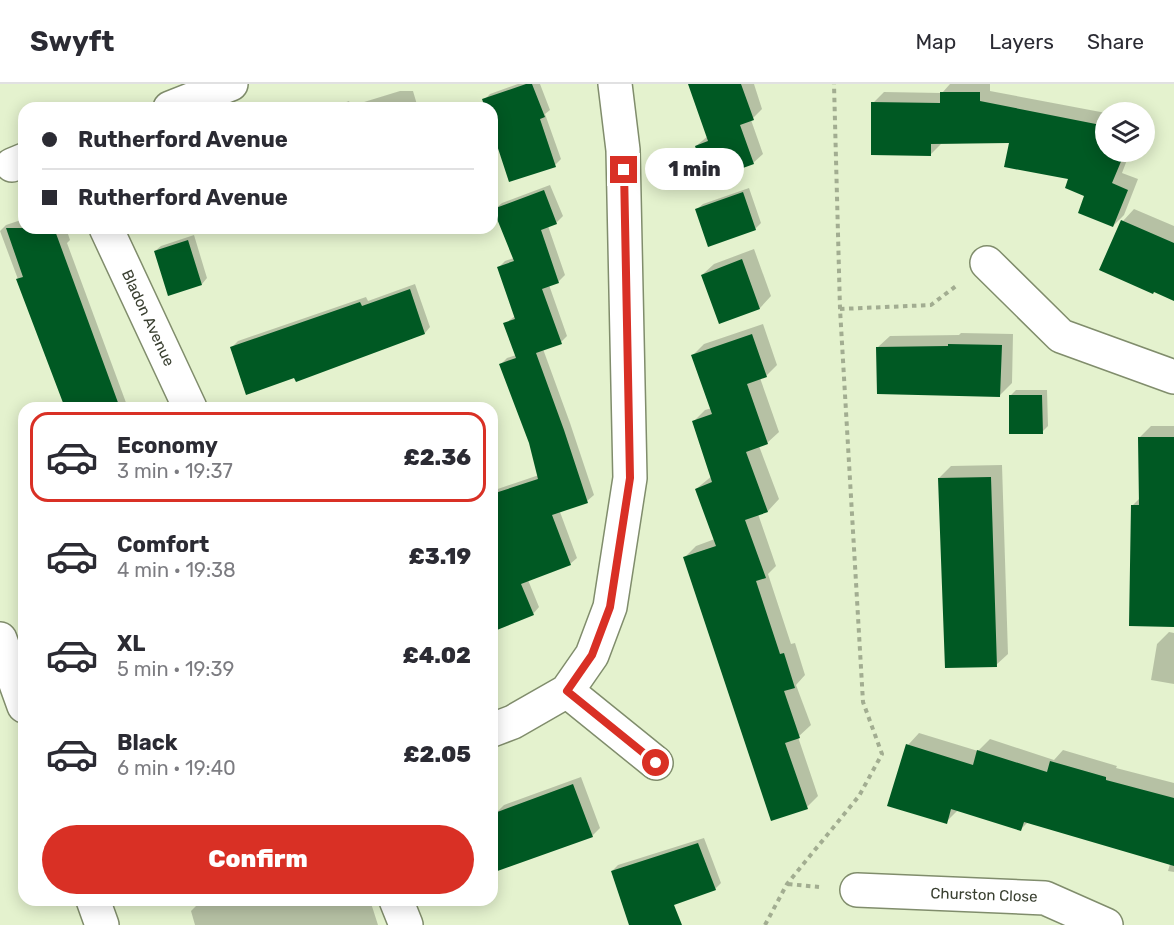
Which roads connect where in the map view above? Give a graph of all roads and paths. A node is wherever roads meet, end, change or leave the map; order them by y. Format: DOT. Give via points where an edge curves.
graph roads {
  1 [pos="231,84"];
  2 [pos="615,84"];
  3 [pos="834,84"];
  4 [pos="185,102"];
  5 [pos="109,234"];
  6 [pos="987,263"];
  7 [pos="840,309"];
  8 [pos="1174,377"];
  9 [pos="187,402"];
  10 [pos="0,639"];
  11 [pos="18,689"];
  12 [pos="567,691"];
  13 [pos="498,728"];
  14 [pos="656,763"];
  15 [pos="857,890"];
  16 [pos="95,906"];
  17 [pos="398,906"];
  18 [pos="102,925"];
  19 [pos="406,925"];
  20 [pos="765,925"];
  21 [pos="1106,925"];
  1 -- 4 [label="street"];
  2 -- 12 [label="street" via="623,150 630,478 610,607 592,655"];
  3 -- 7 [label="path"];
  5 -- 9 [label="street, Bladon Avenue"];
  6 -- 7 [label="path" via="931,305"];
  6 -- 8 [label="street" via="1061,336"];
  7 -- 20 [label="path" via="863,702 882,754 860,796 787,884"];
  10 -- 11 [label="street"];
  12 -- 13 [label="street"];
  12 -- 14 [label="street"];
  15 -- 21 [label="street, Churston Close" via="1045,898"];
  16 -- 18 [label="street"];
  17 -- 19 [label="street"];
}
